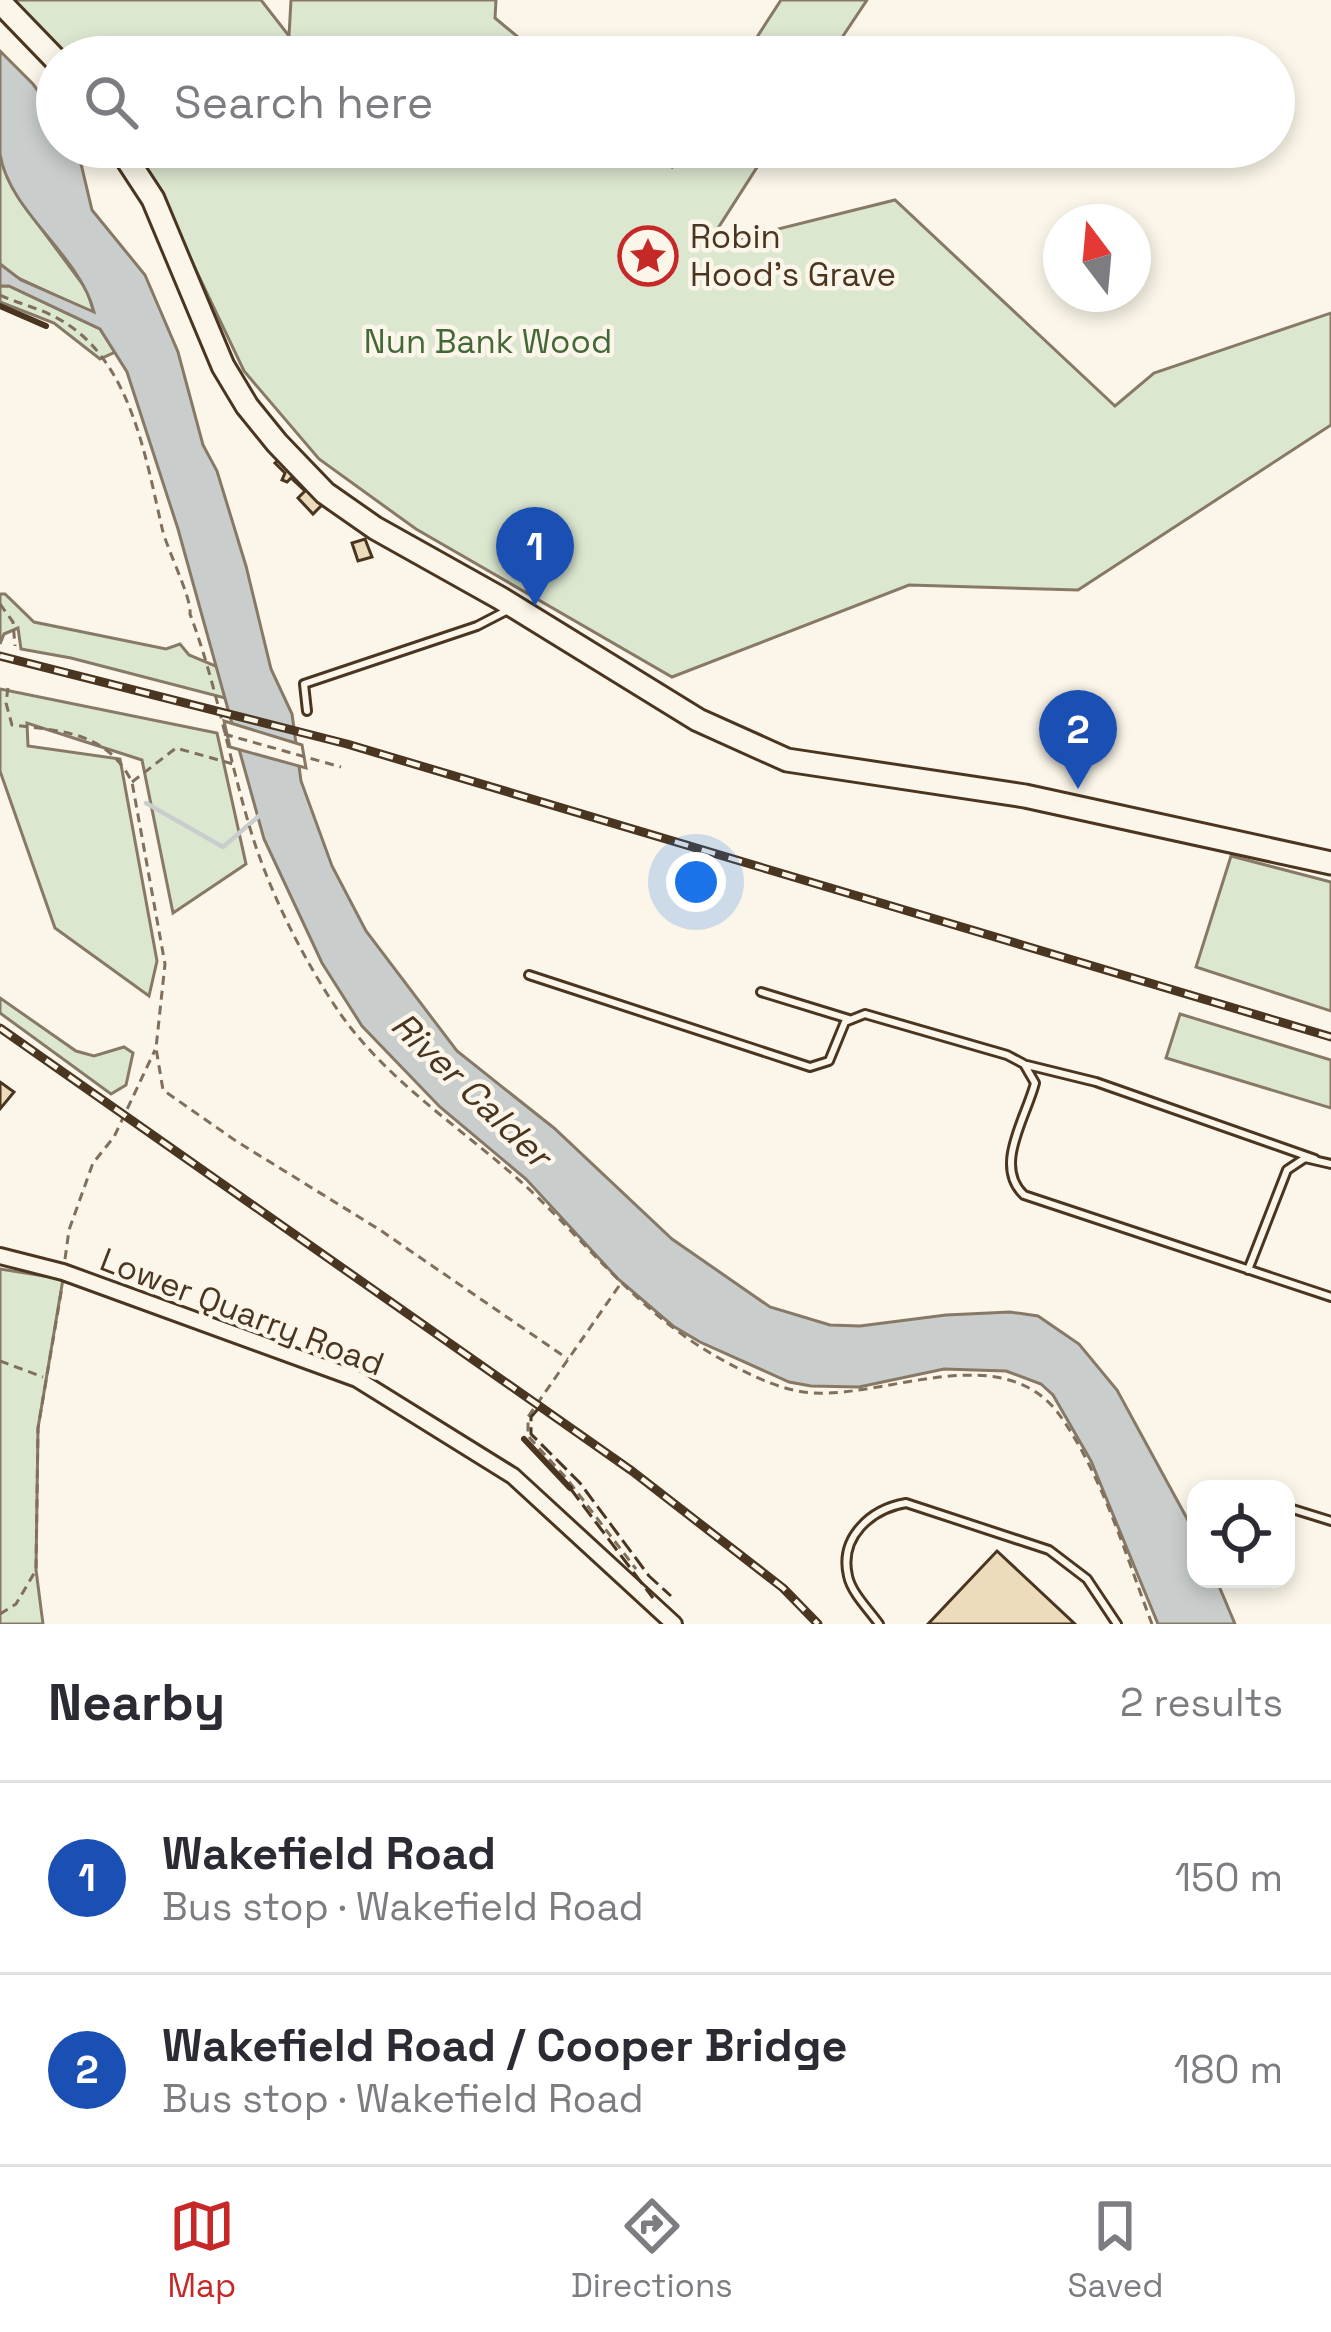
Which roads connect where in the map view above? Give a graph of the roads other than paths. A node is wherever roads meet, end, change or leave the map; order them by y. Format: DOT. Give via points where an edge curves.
graph roads {
  1 [pos="0,2"];
  2 [pos="36,39"];
  3 [pos="133,168"];
  4 [pos="515,607"];
  5 [pos="307,711"];
  6 [pos="1331,863"];
  7 [pos="529,975"];
  8 [pos="761,992"];
  9 [pos="849,1019"];
  10 [pos="1024,1064"];
  11 [pos="1315,1159"];
  12 [pos="1331,1164"];
  13 [pos="0,1256"];
  14 [pos="1248,1270"];
  15 [pos="1331,1298"];
  16 [pos="1295,1510"];
  17 [pos="1331,1520"];
  18 [pos="674,1624"];
  19 [pos="879,1624"];
  20 [pos="1118,1624"];
  1 -- 2 [label="highway"];
  3 -- 4 [label="highway" via="223,366 277,443 325,493 375,528"];
  4 -- 5 [label="lane" via="304,684"];
  4 -- 6 [label="highway" via="698,720 787,760 1025,796"];
  7 -- 9 [label="lane" via="810,1067 829,1061"];
  8 -- 9 [label="lane"];
  9 -- 10 [label="lane" via="875,1015"];
  10 -- 11 [label="lane"];
  10 -- 14 [label="lane" via="1035,1083 1010,1174 1024,1195"];
  11 -- 12 [label="lane"];
  11 -- 14 [label="lane" via="1287,1170"];
  13 -- 18 [label="street, Lower Quarry Road" via="64,1271 357,1379 513,1476"];
  14 -- 15 [label="lane"];
  16 -- 17 [label="lane"];
  19 -- 20 [label="lane" via="848,1580 847,1556 853,1533 886,1506 906,1503 1049,1550 1087,1579"];
}
